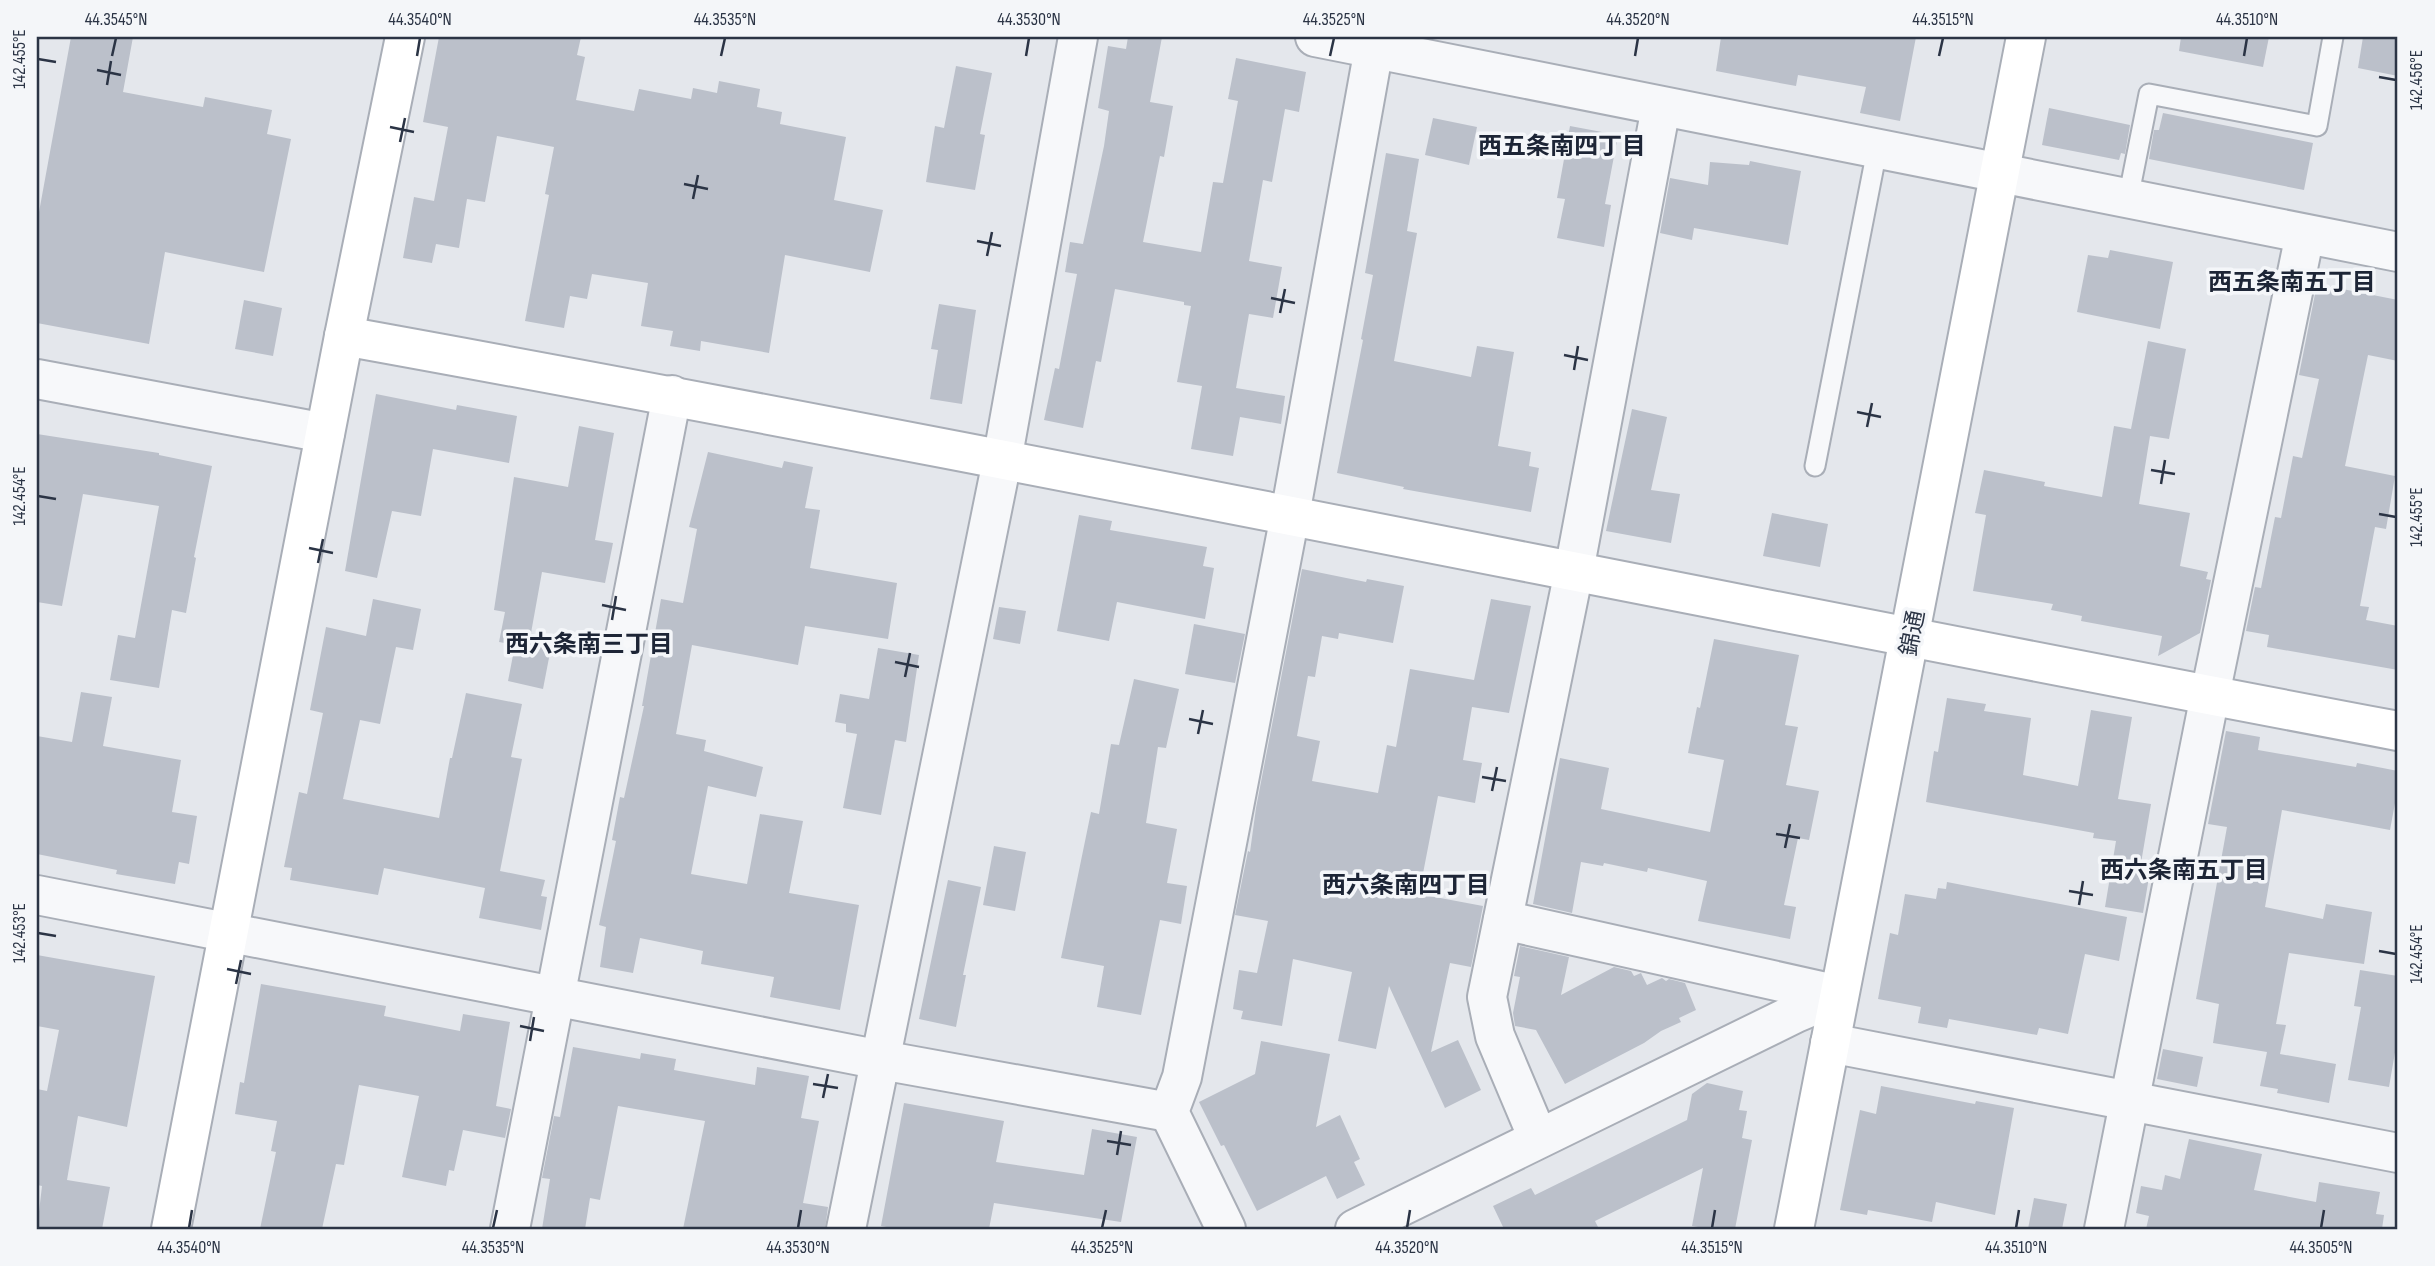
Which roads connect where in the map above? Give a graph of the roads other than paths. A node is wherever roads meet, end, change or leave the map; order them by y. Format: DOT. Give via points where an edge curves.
graph roads {
  1 [pos="405,37"];
  2 [pos="1078,37"];
  3 [pos="1315,37"];
  4 [pos="2026,37"];
  5 [pos="2333,37"];
  6 [pos="1375,42"];
  7 [pos="1661,107"];
  8 [pos="1877,150"];
  9 [pos="1998,174"];
  10 [pos="2128,200"];
  11 [pos="2305,234"];
  12 [pos="2398,252"];
  13 [pos="344,335"];
  14 [pos="37,379"];
  15 [pos="672,395"];
  16 [pos="325,433"];
  17 [pos="1002,461"];
  18 [pos="1815,466"];
  19 [pos="1290,515"];
  20 [pos="1574,570"];
  21 [pos="1911,638"];
  22 [pos="2210,695"];
  23 [pos="2398,731"];
  24 [pos="37,895"];
  25 [pos="1503,920"];
  26 [pos="229,932"];
  27 [pos="1839,995"];
  28 [pos="556,996"];
  29 [pos="1829,1043"];
  30 [pos="881,1060"];
  31 [pos="2130,1101"];
  32 [pos="1169,1112"];
  33 [pos="1538,1138"];
  34 [pos="2398,1153"];
  35 [pos="171,1229"];
  36 [pos="510,1229"];
  37 [pos="846,1229"];
  38 [pos="1226,1229"];
  39 [pos="1355,1229"];
  40 [pos="1794,1229"];
  41 [pos="2104,1229"];
  1 -- 13 [label="street"];
  2 -- 17 [label="street"];
  3 -- 6 [label="street"];
  4 -- 9 [label="street, 錦通"];
  5 -- 10 [label="lane" via="2317,126 2149,94"];
  6 -- 7 [label="street"];
  6 -- 19 [label="street"];
  7 -- 8 [label="street"];
  7 -- 20 [label="street"];
  8 -- 9 [label="street"];
  8 -- 18 [label="lane"];
  9 -- 10 [label="street"];
  9 -- 21 [label="street, 錦通"];
  10 -- 11 [label="street"];
  11 -- 12 [label="street"];
  11 -- 22 [label="street"];
  13 -- 15 [label="street"];
  13 -- 16 [label="street"];
  14 -- 16 [label="street"];
  15 -- 17 [label="street"];
  15 -- 28 [label="street"];
  16 -- 26 [label="street"];
  17 -- 19 [label="street"];
  17 -- 30 [label="street"];
  19 -- 20 [label="street"];
  19 -- 32 [label="street" via="1182,1077"];
  20 -- 21 [label="street"];
  20 -- 25 [label="street"];
  21 -- 22 [label="street"];
  21 -- 27 [label="street, 錦通"];
  22 -- 23 [label="street"];
  22 -- 31 [label="street"];
  24 -- 26 [label="street"];
  25 -- 27 [label="street"];
  25 -- 33 [label="street" via="1487,997 1495,1036"];
  26 -- 28 [label="street"];
  26 -- 35 [label="street"];
  27 -- 29 [label="street, 錦通"];
  27 -- 33 [label="street"];
  28 -- 30 [label="street"];
  28 -- 36 [label="street"];
  29 -- 31 [label="street"];
  29 -- 40 [label="street, 錦通"];
  30 -- 32 [label="street"];
  30 -- 37 [label="street"];
  31 -- 34 [label="street"];
  31 -- 41 [label="street"];
  32 -- 38 [label="street"];
  33 -- 39 [label="street"];
}
